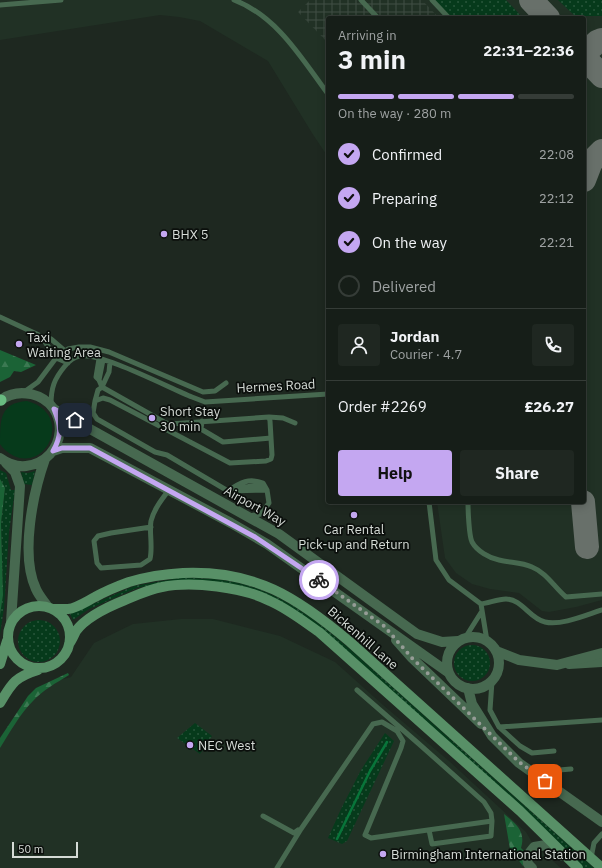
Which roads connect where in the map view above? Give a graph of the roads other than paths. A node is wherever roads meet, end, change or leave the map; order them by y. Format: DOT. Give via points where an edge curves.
graph roads {
  1 [pos="61,0"];
  2 [pos="234,0"];
  3 [pos="361,0"];
  4 [pos="432,0"];
  5 [pos="0,5"];
  6 [pos="376,16"];
  7 [pos="447,16"];
  8 [pos="326,91"];
  9 [pos="0,317"];
  10 [pos="41,336"];
  11 [pos="64,351"];
  12 [pos="56,358"];
  13 [pos="101,359"];
  14 [pos="110,362"];
  15 [pos="68,363"];
  16 [pos="226,383"];
  17 [pos="102,387"];
  18 [pos="24,392"];
  19 [pos="326,394"];
  20 [pos="0,400"];
  21 [pos="95,401"];
  22 [pos="53,407"];
  23 [pos="269,416"];
  24 [pos="202,421"];
  25 [pos="295,423"];
  26 [pos="170,424"];
  27 [pos="166,431"];
  28 [pos="271,438"];
  29 [pos="53,451"];
  30 [pos="45,459"];
  31 [pos="2,460"];
  32 [pos="169,490"];
  33 [pos="267,490"];
  34 [pos="228,491"];
  35 [pos="429,504"];
  36 [pos="468,504"];
  37 [pos="246,516"];
  38 [pos="151,527"];
  39 [pos="602,594"];
  40 [pos="481,604"];
  41 [pos="50,608"];
  42 [pos="602,610"];
  43 [pos="482,611"];
  44 [pos="11,622"];
  45 [pos="384,626"];
  46 [pos="7,640"];
  47 [pos="462,640"];
  48 [pos="487,641"];
  49 [pos="69,644"];
  50 [pos="496,651"];
  51 [pos="602,653"];
  52 [pos="602,662"];
  53 [pos="0,664"];
  54 [pos="556,665"];
  55 [pos="46,668"];
  56 [pos="449,673"];
  57 [pos="492,681"];
  58 [pos="468,688"];
  59 [pos="357,690"];
  60 [pos="0,703"];
  61 [pos="602,720"];
  62 [pos="499,727"];
  63 [pos="492,736"];
  64 [pos="554,751"];
  65 [pos="572,769"];
  66 [pos="533,772"];
  67 [pos="263,816"];
  68 [pos="492,821"];
  69 [pos="602,822"];
  70 [pos="301,829"];
  71 [pos="429,830"];
  72 [pos="602,834"];
  73 [pos="591,858"];
  74 [pos="578,867"];
  75 [pos="277,868"];
  76 [pos="532,868"];
  77 [pos="602,868"];
  1 -- 5 [label="lane"];
  2 -- 8 [label="lane" via="243,3 271,23 289,42"];
  3 -- 6 [label="lane"];
  4 -- 7 [label="lane"];
  9 -- 10 [label="lane"];
  10 -- 11 [label="lane" via="51,339"];
  10 -- 12 [label="lane"];
  11 -- 12 [label="lane"];
  11 -- 15 [label="lane"];
  11 -- 16 [label="lane" via="90,347 109,352 203,392 215,391"];
  12 -- 15 [label="lane"];
  12 -- 18 [label="lane" via="38,382"];
  13 -- 14 [label="lane, Hermes Road"];
  13 -- 15 [label="lane, Hermes Road" via="80,356"];
  13 -- 17 [label="lane"];
  14 -- 17 [label="lane" via="110,372"];
  14 -- 19 [label="lane, Hermes Road" via="205,402"];
  15 -- 22 [label="lane" via="56,376 51,394"];
  17 -- 21 [label="lane" via="98,390"];
  17 -- 26 [label="lane"];
  18 -- 20 [label="street"];
  18 -- 22 [label="street, Airport Way" via="39,396"];
  21 -- 27 [label="lane" via="103,398 110,400"];
  21 -- 34 [label="lane" via="93,414 97,419 155,452 168,455"];
  22 -- 29 [label="street" via="59,421 60,434"];
  22 -- 37 [label="street, Airport Way"];
  23 -- 24 [label="lane"];
  23 -- 25 [label="lane"];
  23 -- 28 [label="lane"];
  24 -- 26 [label="lane"];
  24 -- 28 [label="lane" via="201,429 223,442"];
  26 -- 27 [label="lane"];
  27 -- 28 [label="lane" via="230,463 271,459"];
  29 -- 30 [label="street"];
  29 -- 32 [label="street, Airport Way" via="62,448 90,448"];
  30 -- 31 [label="street" via="34,465 21,466"];
  30 -- 41 [label="street" via="36,487 29,543 30,566 36,588"];
  31 -- 44 [label="street" via="15,472 20,486"];
  32 -- 38 [label="lane" via="158,505"];
  32 -- 45 [label="street, Airport Way" via="267,544"];
  33 -- 34 [label="lane"];
  33 -- 34 [label="lane" via="263,483 254,480 236,485"];
  33 -- 37 [label="lane" via="269,503 261,514"];
  35 -- 40 [label="lane" via="438,564 449,580"];
  36 -- 39 [label="lane" via="471,541 490,557 533,567 547,576 556,589 566,597"];
  37 -- 47 [label="street, Airport Way" via="285,538 417,634 442,642"];
  38 -- 38 [label="lane" via="150,559 141,565 101,568 97,563 94,541 98,536"];
  40 -- 42 [label="lane" via="506,599 518,603 534,618 552,623"];
  40 -- 43 [label="lane"];
  41 -- 44 [label="main road" via="31,607 20,612"];
  41 -- 49 [label="main road" via="65,620 69,628"];
  41 -- 73 [label="main road, Bickenhill Lane" via="69,609 129,582 167,574 221,574 252,580 275,590 322,618"];
  43 -- 47 [label="lane"];
  43 -- 48 [label="lane"];
  44 -- 46 [label="main road"];
  45 -- 56 [label="street, Airport Way"];
  45 -- 63 [label="street" via="412,658"];
  46 -- 53 [label="main road"];
  46 -- 55 [label="main road" via="9,649 20,663 37,669"];
  47 -- 48 [label="street" via="477,637"];
  47 -- 56 [label="street" via="450,652 447,662"];
  48 -- 50 [label="street"];
  49 -- 55 [label="main road" via="61,660"];
  49 -- 74 [label="main road, Bickenhill Lane" via="77,630 106,609 140,593 162,587 206,585 269,600 319,632 520,811"];
  50 -- 54 [label="street" via="519,660"];
  50 -- 57 [label="street" via="498,671"];
  51 -- 54 [label="street"];
  52 -- 54 [label="street"];
  55 -- 60 [label="main road" via="18,678"];
  56 -- 58 [label="street" via="459,685"];
  57 -- 58 [label="street" via="482,687"];
  57 -- 62 [label="lane" via="490,710"];
  58 -- 63 [label="street" via="472,704"];
  59 -- 68 [label="lane" via="484,802 491,813"];
  61 -- 62 [label="lane"];
  62 -- 64 [label="lane" via="532,753"];
  63 -- 66 [label="street"];
  65 -- 66 [label="lane"];
  66 -- 69 [label="street"];
  67 -- 70 [label="lane" via="294,834"];
  68 -- 71 [label="lane"];
  68 -- 71 [label="lane" via="491,836 432,844"];
  70 -- 71 [label="lane" via="373,724 382,722 396,731 403,741 365,835 371,838"];
  70 -- 75 [label="lane"];
  72 -- 73 [label="lane" via="594,844"];
  73 -- 77 [label="main road, Bickenhill Lane"];
  74 -- 76 [label="street" via="546,845 539,845 527,856 528,864"];
}
